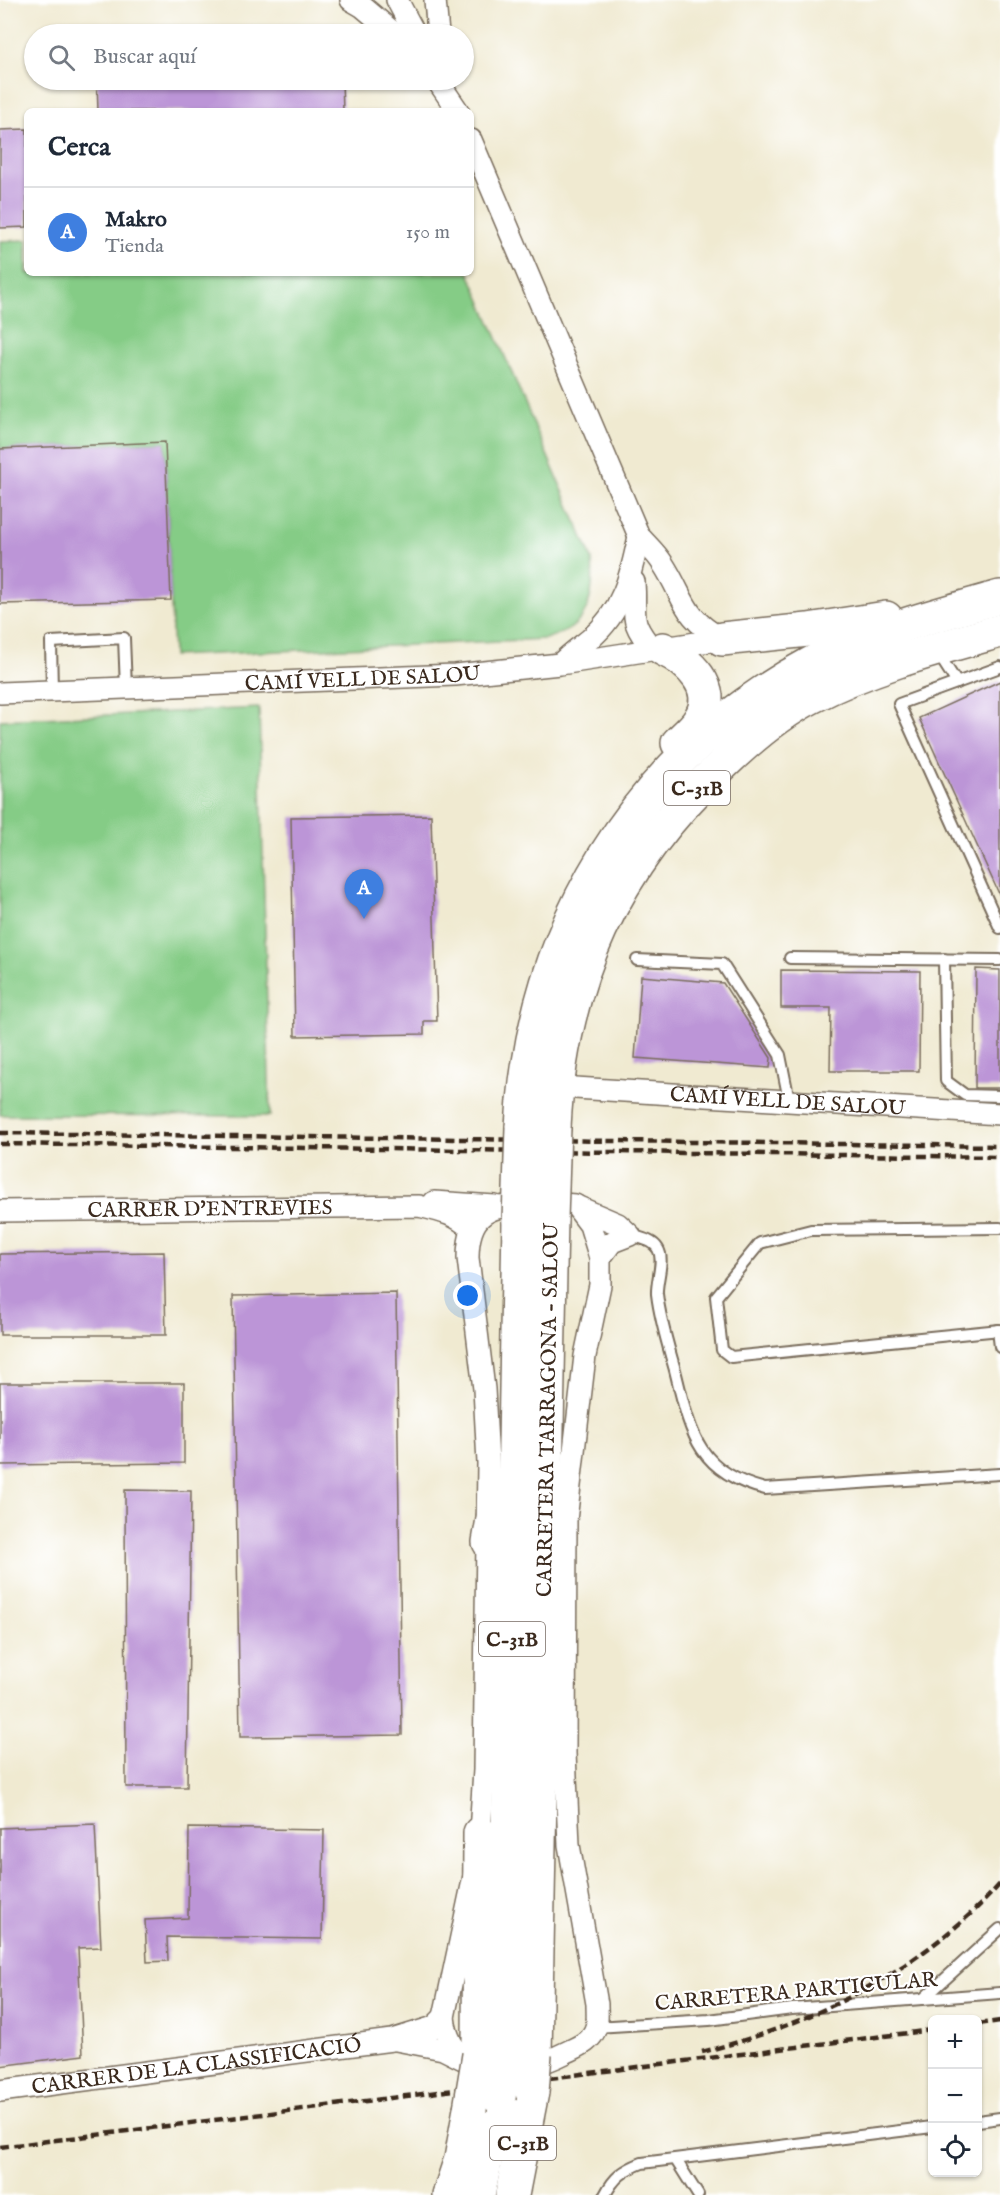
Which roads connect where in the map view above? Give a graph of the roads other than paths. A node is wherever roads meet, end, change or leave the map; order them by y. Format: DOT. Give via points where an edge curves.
graph roads {
  1 [pos="351,0"];
  2 [pos="397,0"];
  3 [pos="435,0"];
  4 [pos="383,24"];
  5 [pos="410,24"];
  6 [pos="437,24"];
  7 [pos="445,90"];
  8 [pos="452,90"];
  9 [pos="457,108"];
  10 [pos="474,147"];
  11 [pos="639,536"];
  12 [pos="633,570"];
  13 [pos="677,593"];
  14 [pos="987,601"];
  15 [pos="1000,631"];
  16 [pos="722,639"];
  17 [pos="662,649"];
  18 [pos="935,650"];
  19 [pos="560,664"];
  20 [pos="1000,667"];
  21 [pos="957,683"];
  22 [pos="126,688"];
  23 [pos="52,691"];
  24 [pos="0,693"];
  25 [pos="633,812"];
  26 [pos="1000,928"];
  27 [pos="790,958"];
  28 [pos="944,959"];
  29 [pos="638,960"];
  30 [pos="1000,960"];
  31 [pos="1000,1096"];
  32 [pos="789,1100"];
  33 [pos="552,1110"];
  34 [pos="1000,1114"];
  35 [pos="419,1206"];
  36 [pos="0,1211"];
  37 [pos="535,1213"];
  38 [pos="1000,1228"];
  39 [pos="471,1229"];
  40 [pos="630,1235"];
  41 [pos="600,1258"];
  42 [pos="999,1330"];
  43 [pos="518,1346"];
  44 [pos="1000,1347"];
  45 [pos="550,1376"];
  46 [pos="1000,1474"];
  47 [pos="566,1520"];
  48 [pos="489,1542"];
  49 [pos="565,1704"];
  50 [pos="480,1833"];
  51 [pos="540,1874"];
  52 [pos="1000,1929"];
  53 [pos="1000,1993"];
  54 [pos="923,2000"];
  55 [pos="444,2017"];
  56 [pos="596,2027"];
  57 [pos="392,2040"];
  58 [pos="483,2058"];
  59 [pos="0,2091"];
  60 [pos="484,2103"];
  61 [pos="1000,2118"];
  62 [pos="982,2120"];
  63 [pos="928,2128"];
  64 [pos="676,2160"];
  65 [pos="449,2195"];
  66 [pos="478,2195"];
  67 [pos="512,2195"];
  68 [pos="606,2195"];
  69 [pos="698,2195"];
  1 -- 4 [label="street"];
  2 -- 5 [label="street"];
  3 -- 6 [label="street"];
  7 -- 9 [label="street"];
  8 -- 9 [label="street"];
  10 -- 11 [label="street"];
  11 -- 12 [label="street"];
  11 -- 13 [label="street" via="663,564"];
  12 -- 17 [label="street" via="633,616 637,630"];
  12 -- 19 [label="street" via="614,613 591,639"];
  13 -- 16 [label="street" via="703,628"];
  13 -- 17 [label="street" via="676,635"];
  14 -- 16 [label="highway" via="808,630"];
  14 -- 25 [label="highway, CARRETERA TARRAGONA - SALOU / C-31B" via="885,631 785,678 708,736"];
  15 -- 18 [label="highway, CARRETERA TARRAGONA - SALOU / C-31B"];
  16 -- 17 [label="street, CAMÍ VELL DE SALOU"];
  17 -- 19 [label="street, CAMÍ VELL DE SALOU"];
  17 -- 25 [label="highway" via="694,670 704,690 704,710 692,729 652,771"];
  18 -- 21 [label="lane"];
  18 -- 33 [label="highway, CARRETERA TARRAGONA - SALOU / C-31B" via="857,676 786,711 735,752 683,802 640,856 585,963 566,1026"];
  19 -- 22 [label="street, CAMÍ VELL DE SALOU" via="455,675"];
  20 -- 21 [label="lane"];
  21 -- 26 [label="lane" via="899,704"];
  22 -- 23 [label="street, CAMÍ VELL DE SALOU"];
  22 -- 23 [label="lane" via="124,638 51,642"];
  23 -- 24 [label="street, CAMÍ VELL DE SALOU"];
  25 -- 33 [label="highway, CARRETERA TARRAGONA - SALOU / C-31B" via="600,861 560,942 530,1048"];
  27 -- 28 [label="lane"];
  28 -- 30 [label="lane"];
  28 -- 31 [label="lane" via="946,1081 965,1095"];
  29 -- 32 [label="lane" via="722,964 780,1055"];
  32 -- 33 [label="street, CAMÍ VELL DE SALOU"];
  32 -- 34 [label="street, CAMÍ VELL DE SALOU"];
  33 -- 37 [label="highway, CARRETERA TARRAGONA - SALOU / C-31B, bridge"];
  35 -- 36 [label="street, CARRER D'ENTREVIES"];
  35 -- 37 [label="street, CARRER D'ENTREVIES" via="441,1201"];
  35 -- 39 [label="street, CARRER D'ENTREVIES" via="444,1211"];
  37 -- 39 [label="street" via="476,1218"];
  37 -- 40 [label="street, CARRER D'ENTREVIES" via="618,1224"];
  37 -- 41 [label="street, C-31B" via="590,1225"];
  37 -- 43 [label="highway, CARRETERA TARRAGONA - SALOU / C-31B"];
  37 -- 45 [label="highway, CARRETERA TARRAGONA - SALOU / C-31B"];
  38 -- 42 [label="lane" via="811,1230 760,1243 716,1297 722,1350 731,1357"];
  39 -- 48 [label="street, C-31B" via="468,1258 484,1389"];
  40 -- 41 [label="street" via="612,1242"];
  40 -- 46 [label="lane" via="652,1242 660,1250 660,1311 690,1430 704,1455 726,1473 765,1489"];
  41 -- 47 [label="street, C-31B" via="600,1285 580,1389"];
  42 -- 44 [label="lane"];
  43 -- 48 [label="highway"];
  43 -- 58 [label="highway, CARRETERA TARRAGONA - SALOU / C-31B"];
  45 -- 47 [label="highway" via="563,1463"];
  45 -- 51 [label="highway, CARRETERA TARRAGONA - SALOU / C-31B"];
  47 -- 49 [label="street, C-31B"];
  48 -- 50 [label="street, C-31B"];
  49 -- 51 [label="highway" via="556,1788"];
  49 -- 56 [label="street, C-31B" via="569,1845 597,2004"];
  50 -- 55 [label="street, C-31B"];
  50 -- 58 [label="highway"];
  51 -- 67 [label="highway, CARRETERA TARRAGONA - SALOU / C-31B, bridge" via="532,2092"];
  52 -- 54 [label="lane"];
  53 -- 54 [label="lane, CARRETERA PARTICULAR"];
  54 -- 56 [label="lane, CARRETERA PARTICULAR"];
  55 -- 57 [label="street, CARRER DE LA CLASSIFICACIÓ" via="434,2026"];
  55 -- 58 [label="street" via="445,2030"];
  56 -- 58 [label="street, CARRER DE LA CLASSIFICACIÓ" via="586,2043 514,2071 483,2068"];
  57 -- 58 [label="street, CARRER DE LA CLASSIFICACIÓ"];
  57 -- 59 [label="street, CARRER DE LA CLASSIFICACIÓ"];
  58 -- 60 [label="highway, C-31B, bridge"];
  60 -- 65 [label="highway"];
  60 -- 66 [label="highway, C-31B"];
  61 -- 62 [label="lane"];
  63 -- 64 [label="lane"];
  64 -- 68 [label="lane" via="642,2163 623,2171"];
  64 -- 69 [label="lane"];
}
